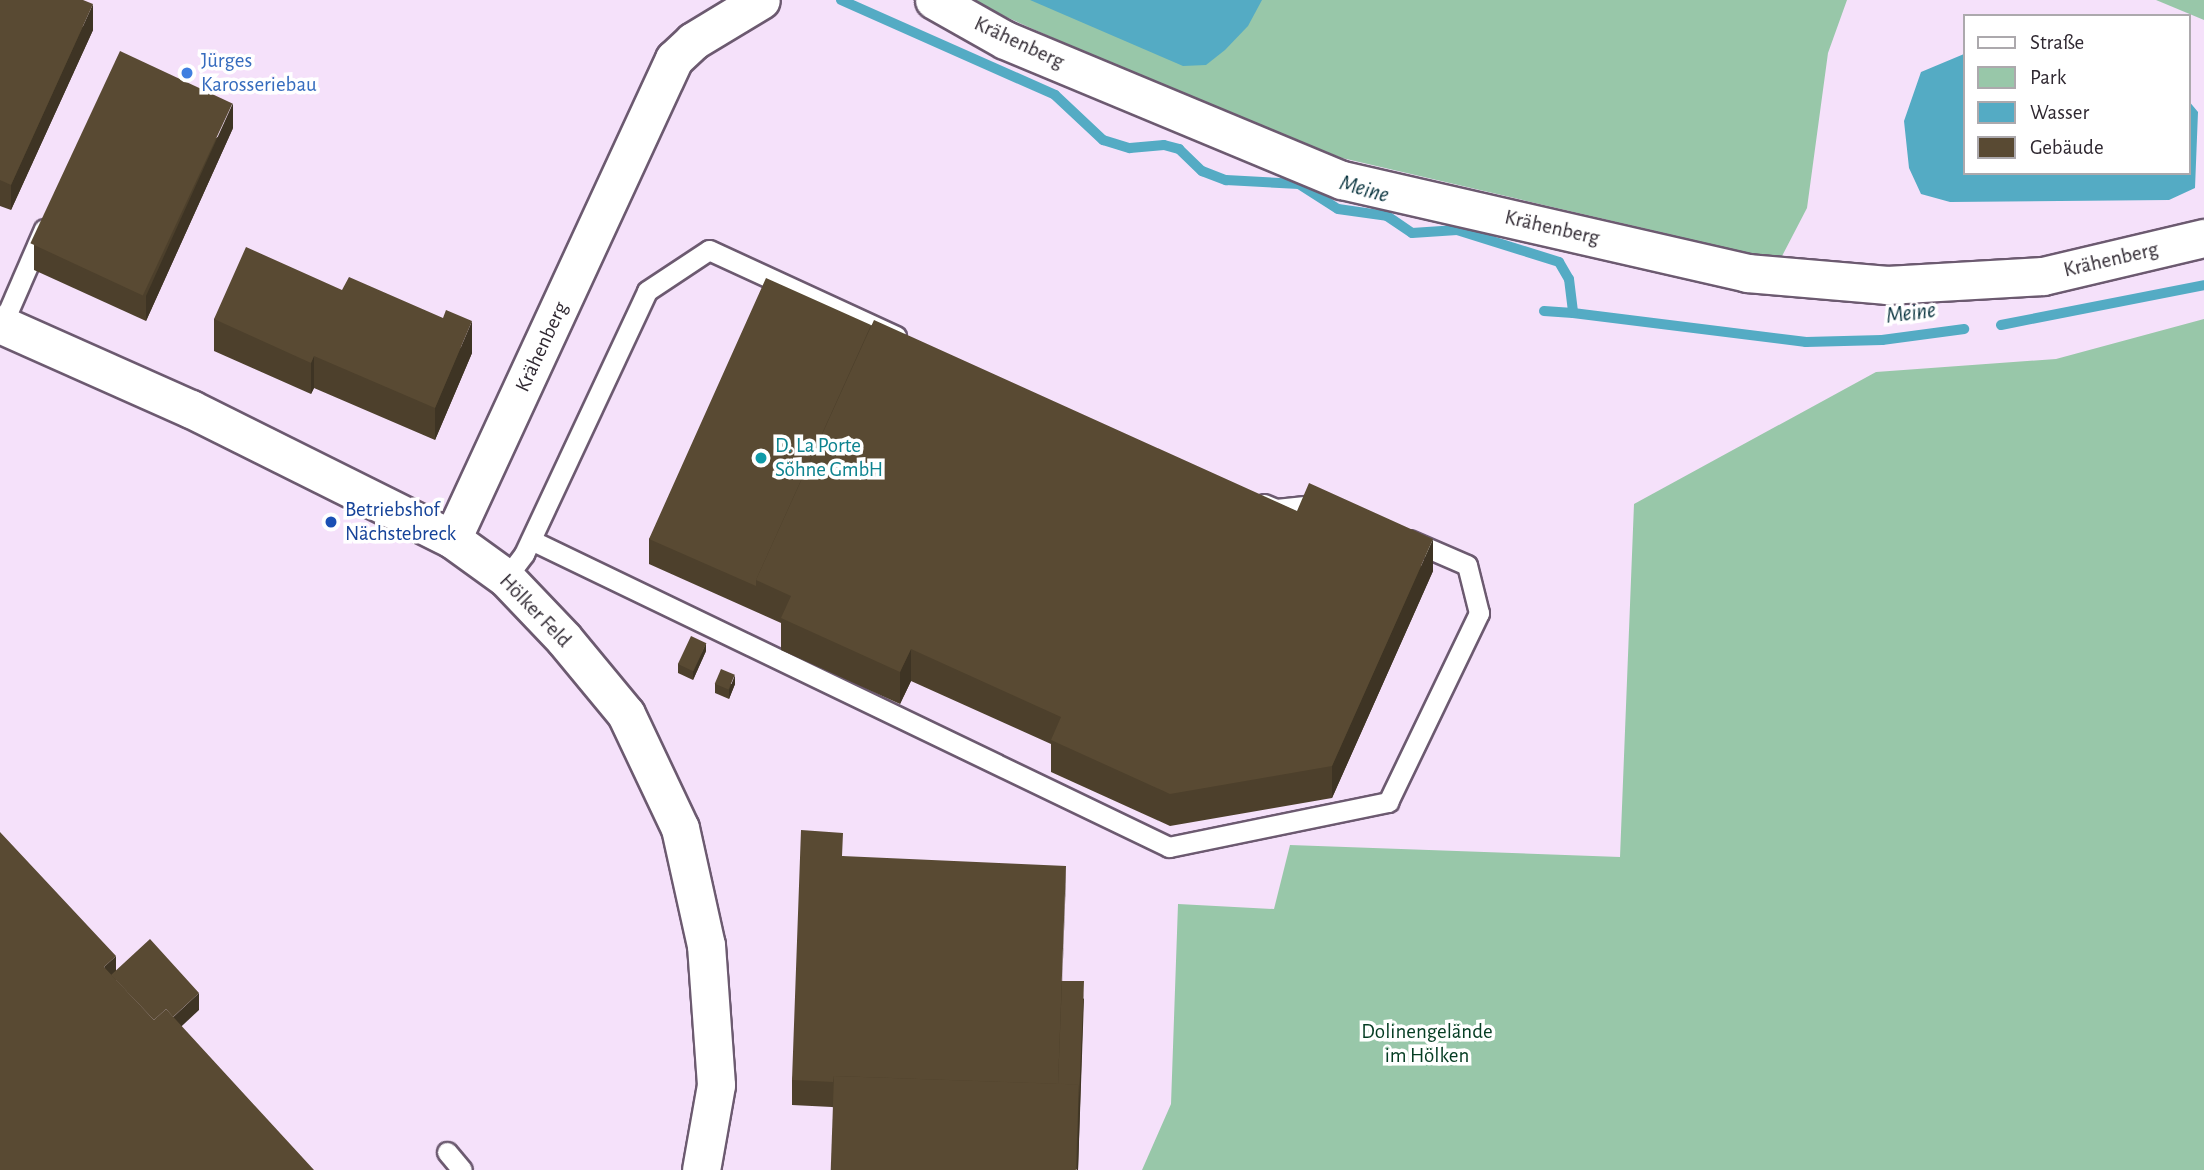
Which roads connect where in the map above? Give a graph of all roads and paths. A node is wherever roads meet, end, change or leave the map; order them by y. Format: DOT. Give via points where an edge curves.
graph roads {
  1 [pos="761,0"];
  2 [pos="934,0"];
  3 [pos="50,215"];
  4 [pos="2204,238"];
  5 [pos="1,326"];
  6 [pos="921,347"];
  7 [pos="1250,497"];
  8 [pos="1349,514"];
  9 [pos="1384,529"];
  10 [pos="452,539"];
  11 [pos="531,540"];
  12 [pos="506,578"];
  13 [pos="447,1153"];
  14 [pos="462,1170"];
  15 [pos="701,1170"];
  1 -- 10 [label="street, Krähenberg" via="693,41 674,59"];
  2 -- 4 [label="street, Krähenberg" via="1005,40 1342,180 1747,273 1887,285 2043,276"];
  3 -- 5 [label="lane"];
  5 -- 10 [label="street, Hölker Feld" via="191,409"];
  6 -- 11 [label="lane" via="709,250 647,291"];
  7 -- 8 [label="lane" via="1276,509 1325,504"];
  9 -- 11 [label="lane" via="1467,565 1479,613 1388,802 1169,847"];
  10 -- 12 [label="street, Hölker Feld"];
  11 -- 12 [label="lane"];
  12 -- 15 [label="street, Hölker Feld" via="626,714 680,828 706,945 716,1085"];
  13 -- 14 [label="lane"];
}
